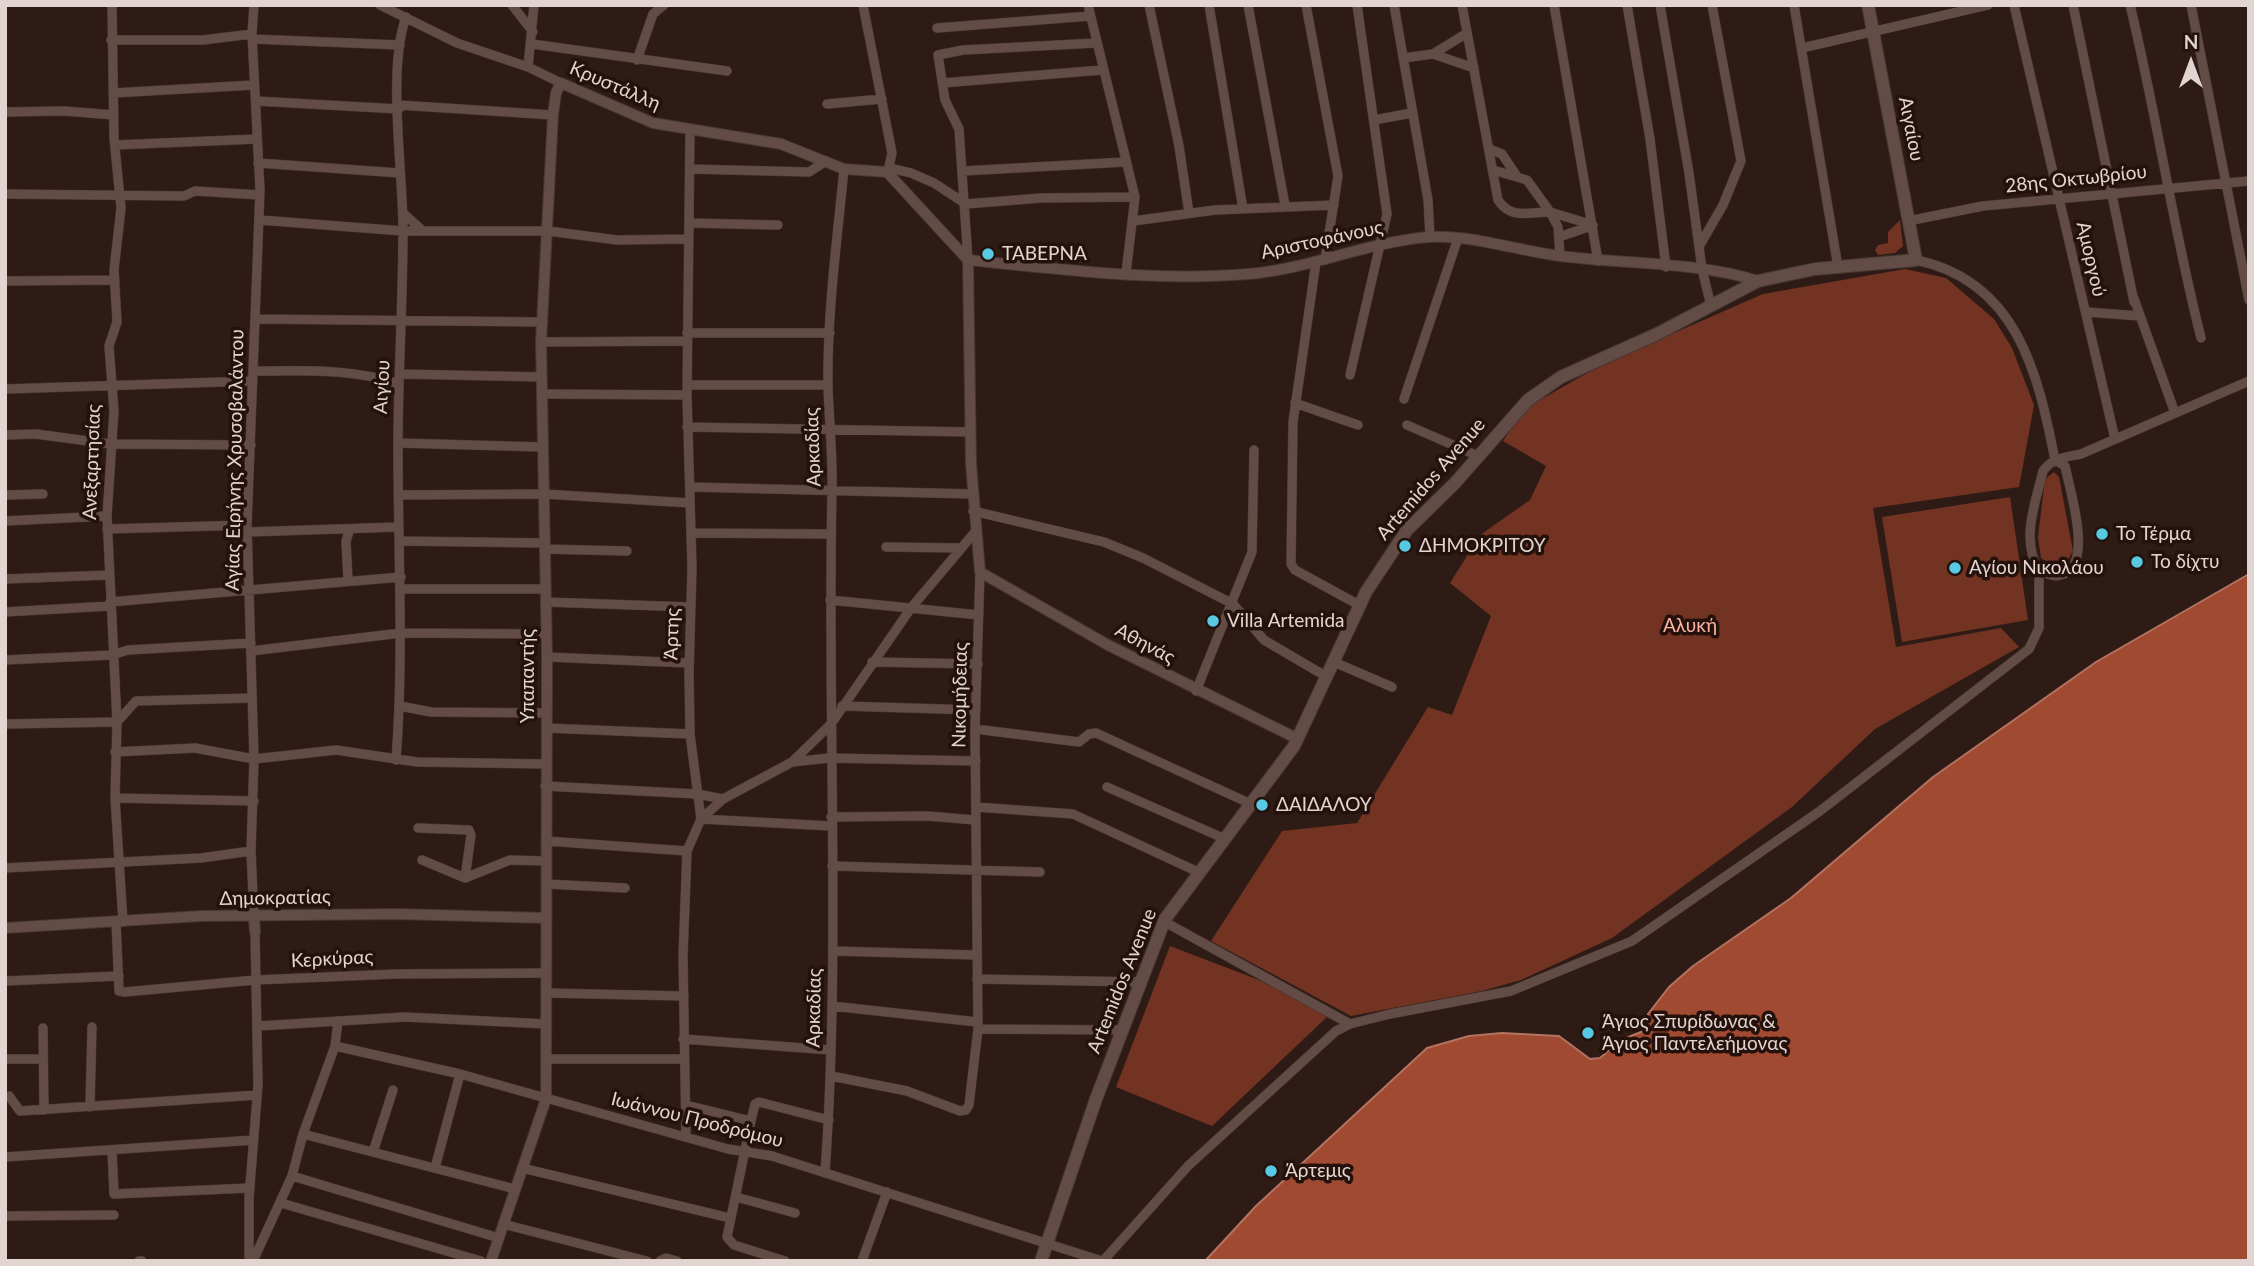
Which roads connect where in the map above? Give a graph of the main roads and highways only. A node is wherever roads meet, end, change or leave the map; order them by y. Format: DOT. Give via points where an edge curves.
graph roads {
  1 [pos="1868,5"];
  2 [pos="1916,260"];
  3 [pos="1041,1261"];
  1 -- 2 [label="main road, Αιγαίου"];
  2 -- 3 [label="main road, Artemidos Avenue" via="1758,281 1546,385 1407,530 1359,605 1298,739 1163,921"];
}
